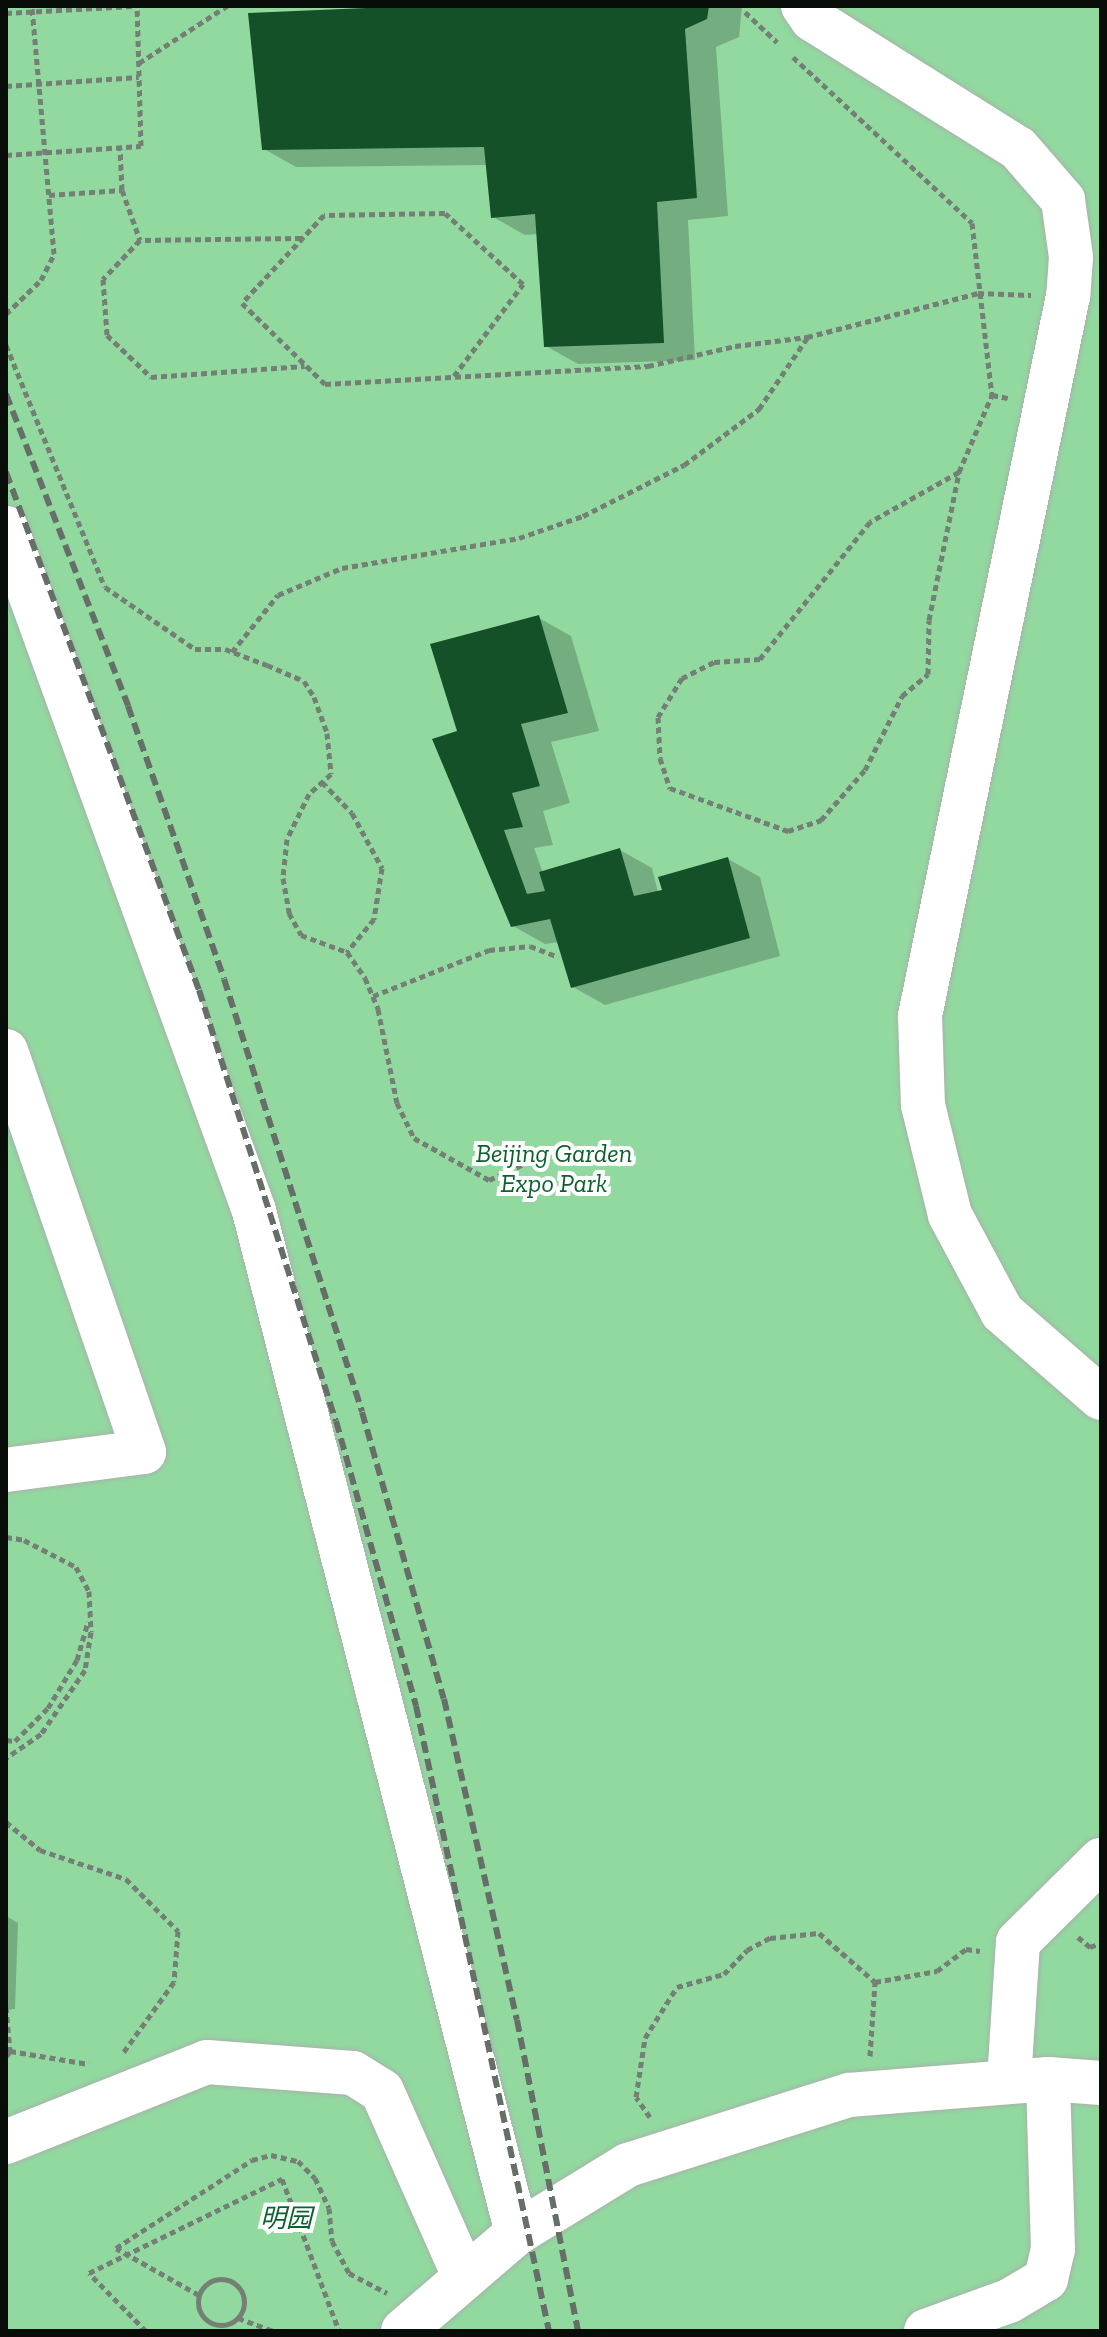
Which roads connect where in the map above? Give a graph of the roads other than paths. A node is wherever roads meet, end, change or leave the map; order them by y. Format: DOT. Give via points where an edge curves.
graph roads {
  1 [pos="803,6"];
  2 [pos="6,528"];
  3 [pos="6,1051"];
  4 [pos="1101,1398"];
  5 [pos="6,1470"];
  6 [pos="1101,1860"];
  7 [pos="1028,2080"];
  8 [pos="1101,2083"];
  9 [pos="6,2142"];
  10 [pos="517,2233"];
  11 [pos="433,2304"];
  12 [pos="926,2331"];
  1 -- 4 [label="street" via="812,19 1018,148 1063,200 1071,257 1068,296 920,1016 923,1105 950,1215 1002,1312"];
  2 -- 10 [label="street" via="254,1211"];
  3 -- 5 [label="street" via="144,1452"];
  6 -- 7 [label="street" via="1018,1942"];
  7 -- 8 [label="street"];
  7 -- 10 [label="street" via="858,2094 628,2165"];
  7 -- 12 [label="street" via="1053,2249 1046,2279 1009,2301"];
  9 -- 11 [label="street" via="207,2062 353,2073 382,2091"];
  10 -- 11 [label="street"];
}
